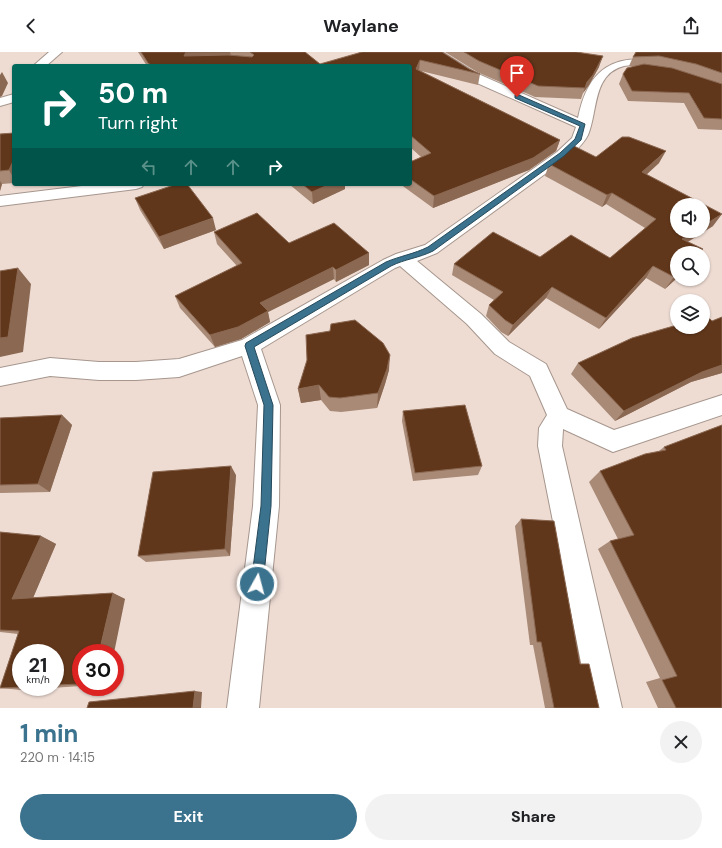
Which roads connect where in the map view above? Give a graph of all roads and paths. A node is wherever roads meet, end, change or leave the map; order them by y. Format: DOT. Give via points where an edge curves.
graph roads {
  1 [pos="56,52"];
  2 [pos="434,52"];
  3 [pos="42,64"];
  4 [pos="678,71"];
  5 [pos="12,99"];
  6 [pos="0,102"];
  7 [pos="583,125"];
  8 [pos="120,186"];
  9 [pos="0,201"];
  10 [pos="402,258"];
  11 [pos="249,346"];
  12 [pos="0,377"];
  13 [pos="722,405"];
  14 [pos="559,416"];
  15 [pos="243,708"];
  16 [pos="606,708"];
  1 -- 3 [label="street"];
  2 -- 7 [label="street" via="472,76"];
  4 -- 7 [label="street" via="648,62 617,63 598,79 591,94"];
  5 -- 6 [label="street"];
  7 -- 10 [label="street" via="578,140 562,154 430,249 419,255"];
  8 -- 9 [label="street"];
  10 -- 11 [label="street"];
  10 -- 14 [label="street" via="474,319 502,348 538,370"];
  11 -- 12 [label="street" via="179,368 99,371 50,367"];
  11 -- 15 [label="street" via="269,405 266,506"];
  13 -- 14 [label="street" via="613,441"];
  14 -- 16 [label="street" via="551,428 550,446"];
}
